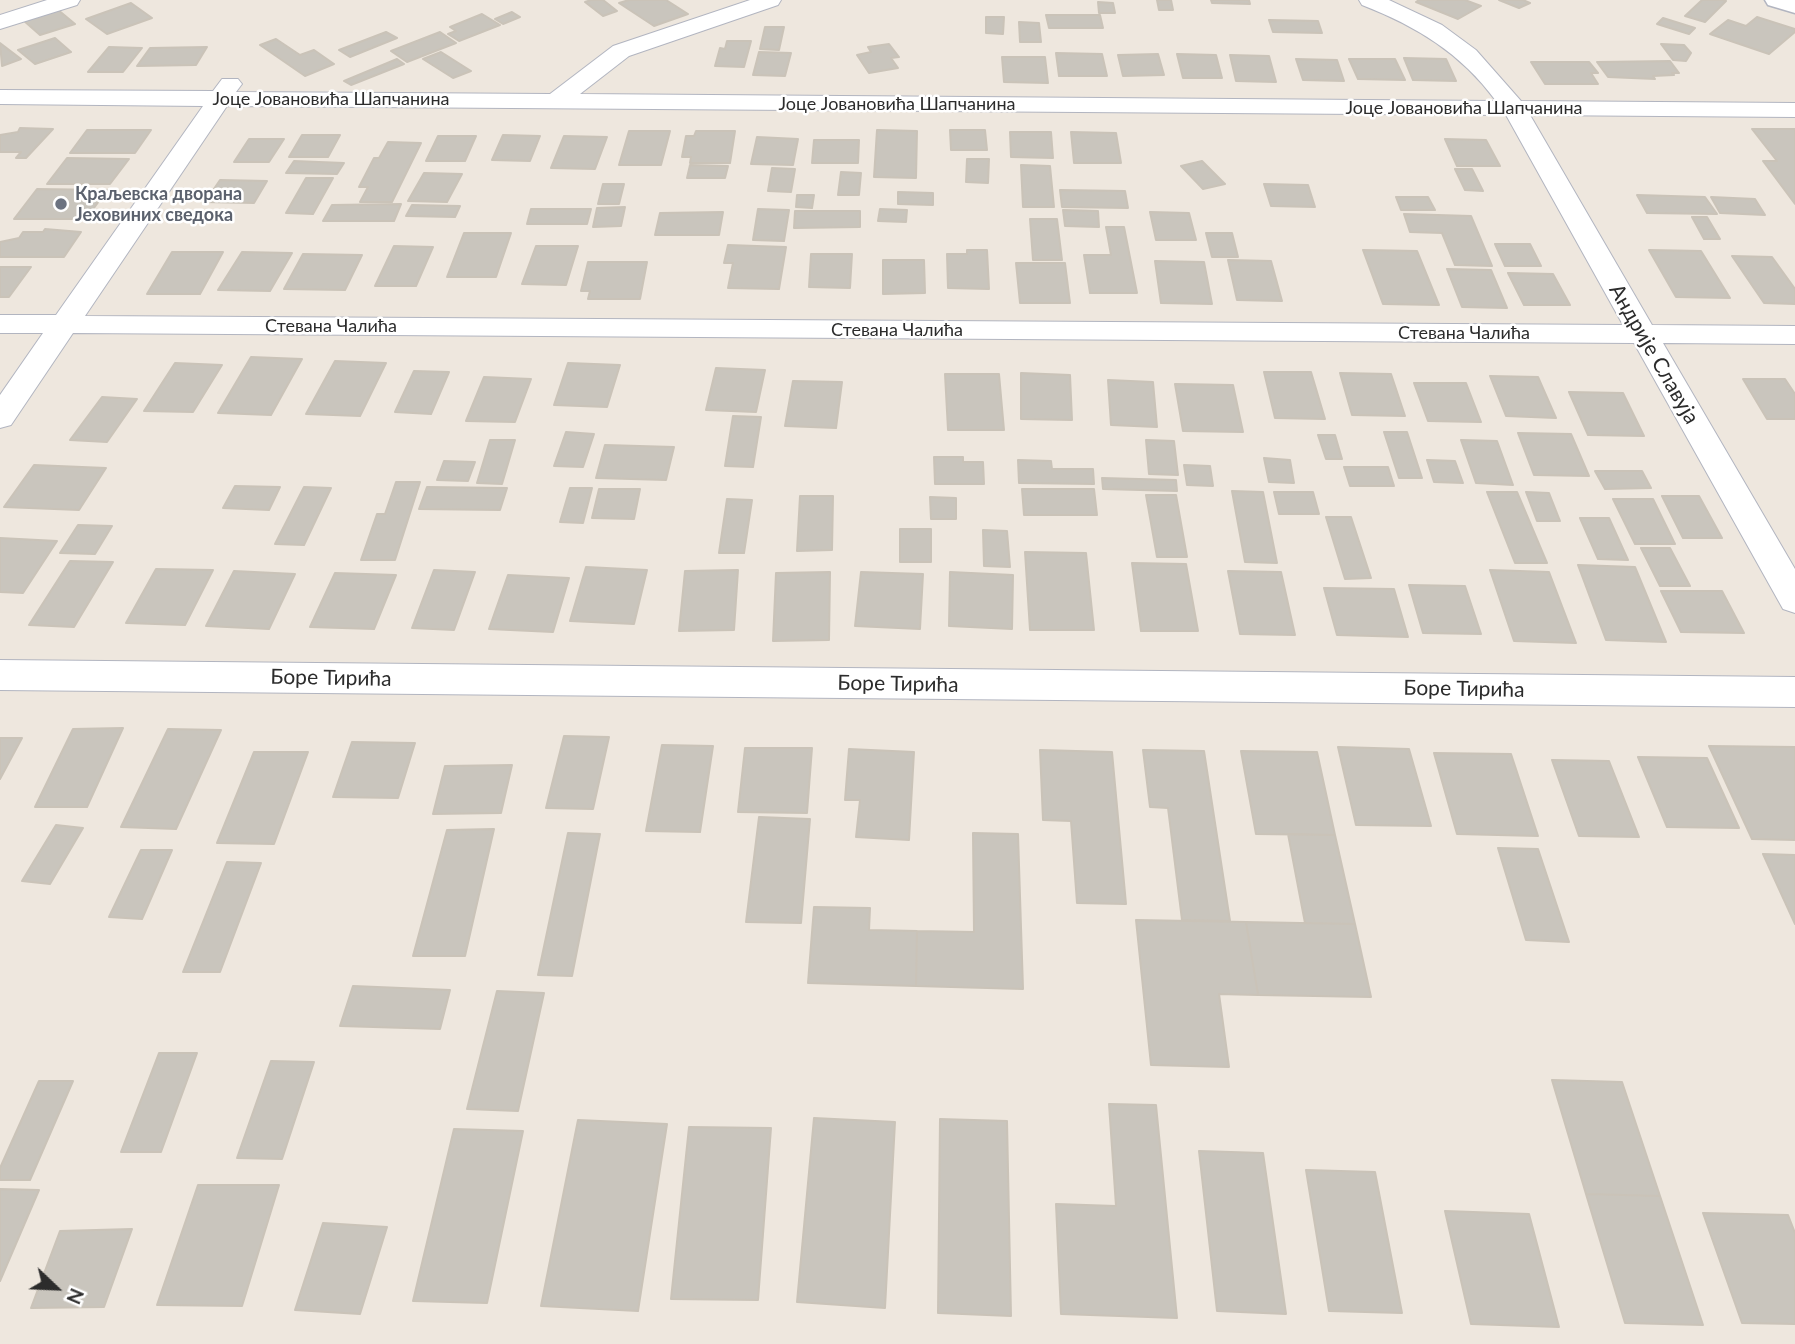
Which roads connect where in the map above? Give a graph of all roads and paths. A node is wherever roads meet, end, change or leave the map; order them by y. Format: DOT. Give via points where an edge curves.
graph roads {
  1 [pos="69,0"];
  2 [pos="770,0"];
  3 [pos="1370,0"];
  4 [pos="1776,0"];
  5 [pos="1795,6"];
  6 [pos="0,22"];
  7 [pos="226,89"];
  8 [pos="0,97"];
  9 [pos="556,101"];
  10 [pos="1514,108"];
  11 [pos="1795,110"];
  12 [pos="0,324"];
  13 [pos="64,325"];
  14 [pos="1643,334"];
  15 [pos="1795,335"];
  16 [pos="0,418"];
  17 [pos="1795,600"];
  18 [pos="0,675"];
  19 [pos="1795,692"];
  1 -- 6 [label="street"];
  2 -- 9 [label="street" via="621,51"];
  3 -- 10 [label="street, Андрије Славуја" via="1439,31 1477,60"];
  4 -- 5 [label="street"];
  7 -- 8 [label="street, Јоце Јовановића Шапчанина"];
  7 -- 9 [label="street, Јоце Јовановића Шапчанина"];
  7 -- 13 [label="street"];
  9 -- 10 [label="street, Јоце Јовановића Шапчанина"];
  10 -- 11 [label="street, Јоце Јовановића Шапчанина"];
  10 -- 14 [label="street, Андрије Славуја"];
  12 -- 13 [label="street, Стевана Чалића"];
  13 -- 14 [label="street, Стевана Чалића"];
  13 -- 16 [label="street"];
  14 -- 15 [label="street, Стевана Чалића"];
  14 -- 17 [label="street, Андрије Славуја"];
  18 -- 19 [label="street, Боре Тирића"];
}
